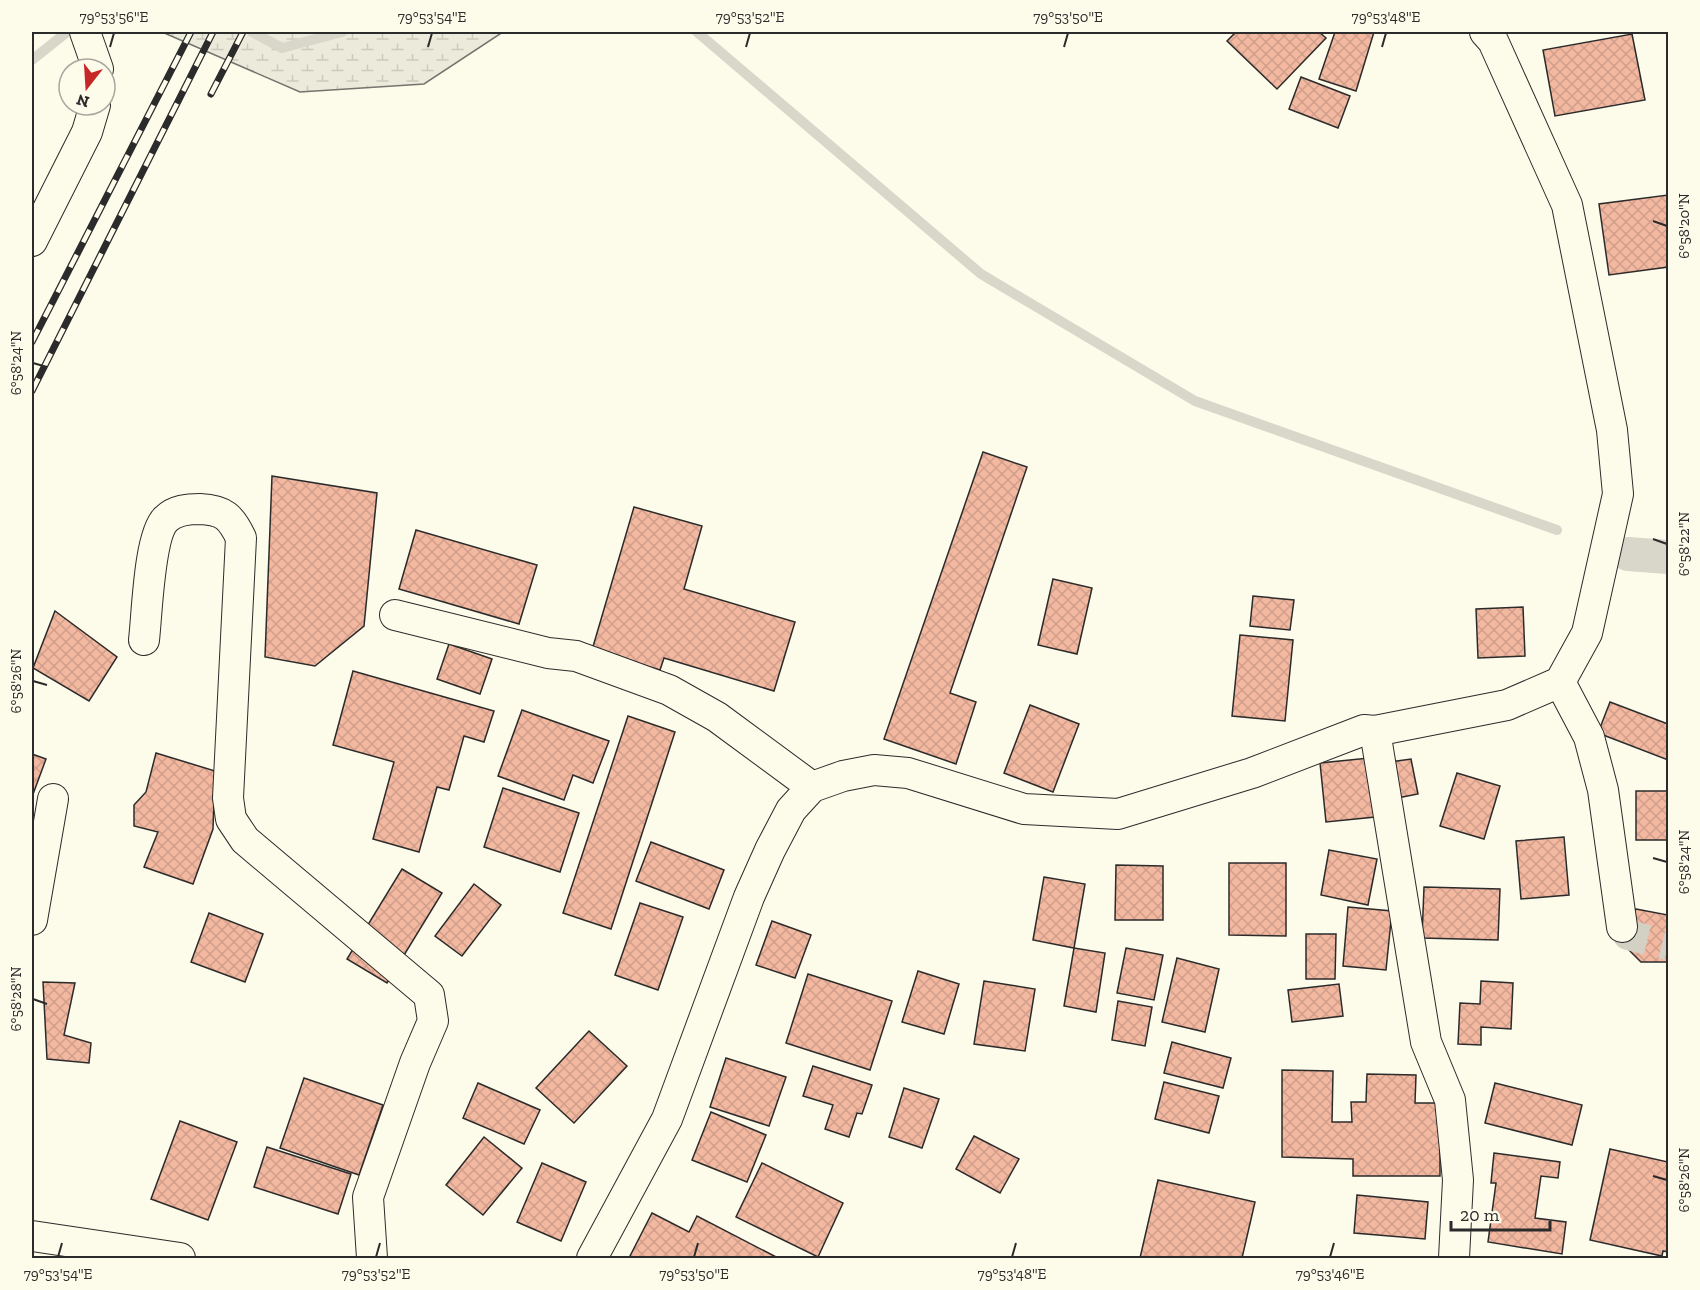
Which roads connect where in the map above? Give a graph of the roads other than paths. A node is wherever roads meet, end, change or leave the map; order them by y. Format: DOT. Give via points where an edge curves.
graph roads {
  1 [pos="86,32"];
  2 [pos="1485,32"];
  3 [pos="94,57"];
  4 [pos="91,117"];
  5 [pos="32,242"];
  6 [pos="395,615"];
  7 [pos="144,640"];
  8 [pos="1560,682"];
  9 [pos="1375,731"];
  10 [pos="812,787"];
  11 [pos="52,799"];
  12 [pos="32,920"];
  13 [pos="1622,927"];
  14 [pos="32,1236"];
  15 [pos="180,1258"];
  16 [pos="372,1258"];
  17 [pos="592,1258"];
  18 [pos="1454,1258"];
  1 -- 3 [label="street"];
  2 -- 8 [label="street" via="1493,41 1568,205 1612,430 1618,494 1587,633"];
  4 -- 5 [label="street"];
  6 -- 10 [label="street" via="548,653 576,656 669,690 717,717"];
  7 -- 16 [label="street" via="153,546 165,520 185,509 214,510 232,519 241,538 228,798 231,819 244,840 429,995 433,1021 368,1197"];
  8 -- 9 [label="street" via="1507,705"];
  8 -- 13 [label="street" via="1589,737 1603,790"];
  9 -- 10 [label="street" via="1364,730 1252,773 1118,814 1024,809 908,773 874,770"];
  9 -- 18 [label="street" via="1426,1042 1450,1100 1458,1180"];
  10 -- 17 [label="street" via="791,810 748,897 667,1119"];
  11 -- 12 [label="street"];
  14 -- 15 [label="street"];
}
